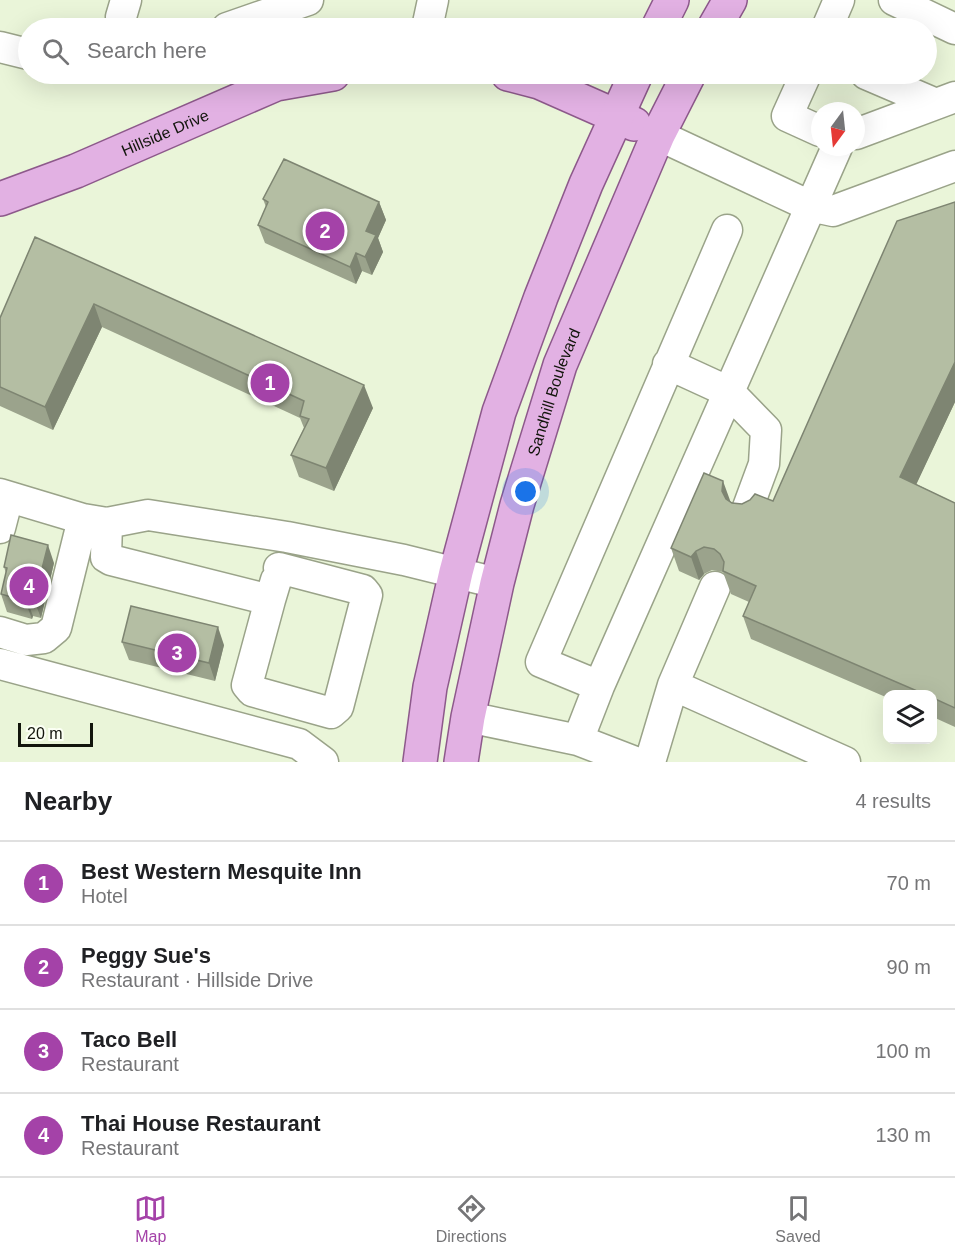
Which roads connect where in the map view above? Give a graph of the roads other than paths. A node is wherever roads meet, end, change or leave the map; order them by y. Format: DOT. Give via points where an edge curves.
graph roads {
  1 [pos="126,0"];
  2 [pos="308,0"];
  3 [pos="433,0"];
  4 [pos="672,0"];
  5 [pos="730,0"];
  6 [pos="839,0"];
  7 [pos="894,0"];
  8 [pos="121,18"];
  9 [pos="256,18"];
  10 [pos="429,18"];
  11 [pos="663,18"];
  12 [pos="720,18"];
  13 [pos="831,18"];
  14 [pos="932,18"];
  15 [pos="937,20"];
  16 [pos="955,29"];
  17 [pos="0,47"];
  18 [pos="18,52"];
  19 [pos="276,84"];
  20 [pos="546,84"];
  21 [pos="631,84"];
  22 [pos="684,84"];
  23 [pos="802,84"];
  24 [pos="897,84"];
  25 [pos="946,100"];
  26 [pos="615,115"];
  27 [pos="811,127"];
  28 [pos="865,131"];
  29 [pos="658,135"];
  30 [pos="833,156"];
  31 [pos="955,166"];
  32 [pos="0,199"];
  33 [pos="810,206"];
  34 [pos="727,230"];
  35 [pos="669,364"];
  36 [pos="729,392"];
  37 [pos="4,495"];
  38 [pos="747,510"];
  39 [pos="95,521"];
  40 [pos="0,528"];
  41 [pos="287,537"];
  42 [pos="279,568"];
  43 [pos="456,572"];
  44 [pos="497,583"];
  45 [pos="715,587"];
  46 [pos="270,600"];
  47 [pos="0,632"];
  48 [pos="0,664"];
  49 [pos="673,685"];
  50 [pos="599,686"];
  51 [pos="468,717"];
  52 [pos="578,740"];
  53 [pos="323,762"];
  54 [pos="420,762"];
  55 [pos="461,762"];
  56 [pos="635,762"];
  57 [pos="650,762"];
  58 [pos="845,762"];
  1 -- 8 [label="lane"];
  2 -- 9 [label="lane"];
  3 -- 10 [label="lane"];
  4 -- 11 [label="main road"];
  5 -- 12 [label="main road"];
  6 -- 13 [label="lane"];
  7 -- 14 [label="lane"];
  15 -- 16 [label="lane"];
  17 -- 18 [label="lane"];
  19 -- 32 [label="main road, Hillside Drive" via="76,171"];
  20 -- 26 [label="main road"];
  21 -- 26 [label="main road"];
  22 -- 29 [label="main road, Sandhill Boulevard"];
  23 -- 27 [label="lane" via="787,116"];
  24 -- 25 [label="lane"];
  25 -- 28 [label="lane"];
  26 -- 29 [label="main road"];
  26 -- 43 [label="main road" via="507,385"];
  29 -- 33 [label="lane"];
  29 -- 44 [label="main road, Sandhill Boulevard" via="560,364 516,505"];
  30 -- 33 [label="lane"];
  31 -- 33 [label="lane" via="833,211"];
  33 -- 36 [label="lane"];
  34 -- 35 [label="lane"];
  35 -- 36 [label="lane"];
  35 -- 50 [label="lane" via="541,662"];
  36 -- 38 [label="lane" via="766,430 764,464"];
  36 -- 50 [label="lane"];
  37 -- 39 [label="lane"];
  37 -- 40 [label="lane"];
  39 -- 41 [label="lane" via="148,515"];
  39 -- 46 [label="lane" via="106,557 111,560"];
  39 -- 47 [label="lane" via="56,628 44,638 26,640"];
  41 -- 42 [label="lane"];
  41 -- 43 [label="lane"];
  42 -- 46 [label="lane"];
  42 -- 46 [label="lane" via="363,590 368,595 338,707 331,712 252,691 247,685"];
  43 -- 44 [label="lane"];
  43 -- 54 [label="main road" via="430,687"];
  44 -- 51 [label="main road, Sandhill Boulevard"];
  45 -- 49 [label="lane"];
  48 -- 53 [label="lane" via="299,744"];
  49 -- 57 [label="lane"];
  49 -- 58 [label="lane"];
  50 -- 52 [label="lane"];
  51 -- 52 [label="lane"];
  51 -- 55 [label="main road, Sandhill Boulevard"];
  52 -- 56 [label="lane"];
}
